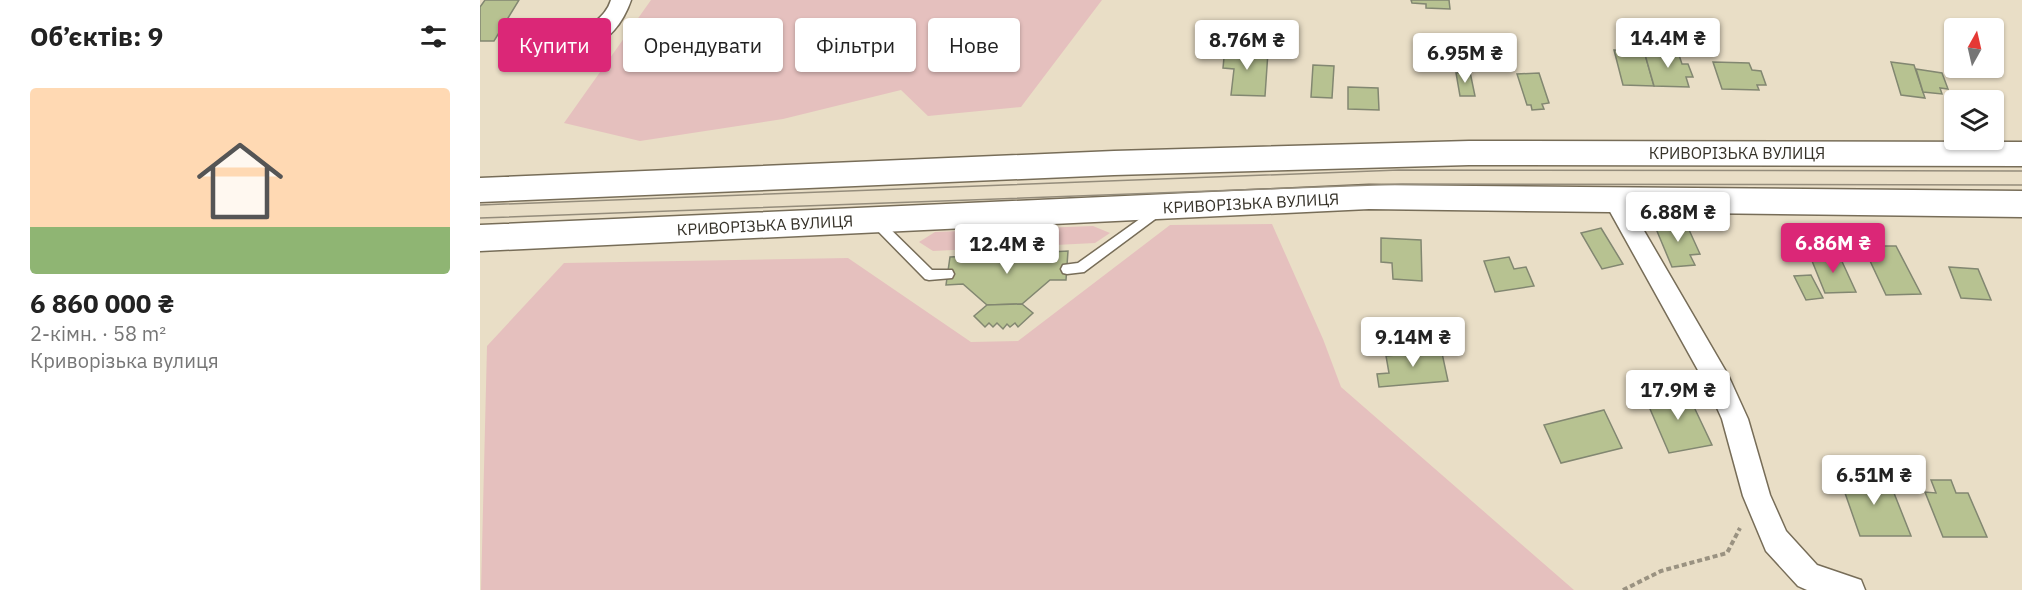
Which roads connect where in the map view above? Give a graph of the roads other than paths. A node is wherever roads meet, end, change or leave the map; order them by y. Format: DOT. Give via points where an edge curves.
graph roads {
  1 [pos="621,0"];
  2 [pos="611,20"];
  3 [pos="2022,154"];
  4 [pos="480,190"];
  5 [pos="1614,199"];
  6 [pos="2022,204"];
  7 [pos="1161,208"];
  8 [pos="875,220"];
  9 [pos="480,238"];
  10 [pos="1067,269"];
  11 [pos="948,274"];
  12 [pos="1851,590"];
  1 -- 2 [label="street"];
  3 -- 4 [label="main road, КРИВОРІЗЬКА ВУЛИЦЯ" via="1469,153"];
  5 -- 6 [label="main road, КРИВОРІЗЬКА ВУЛИЦЯ"];
  5 -- 7 [label="main road, КРИВОРІЗЬКА ВУЛИЦЯ" via="1369,197"];
  5 -- 12 [label="street" via="1719,383 1776,541 1808,576"];
  7 -- 8 [label="main road, КРИВОРІЗЬКА ВУЛИЦЯ"];
  7 -- 10 [label="lane" via="1080,268"];
  8 -- 9 [label="main road, КРИВОРІЗЬКА ВУЛИЦЯ"];
  8 -- 11 [label="lane" via="929,275"];
}
